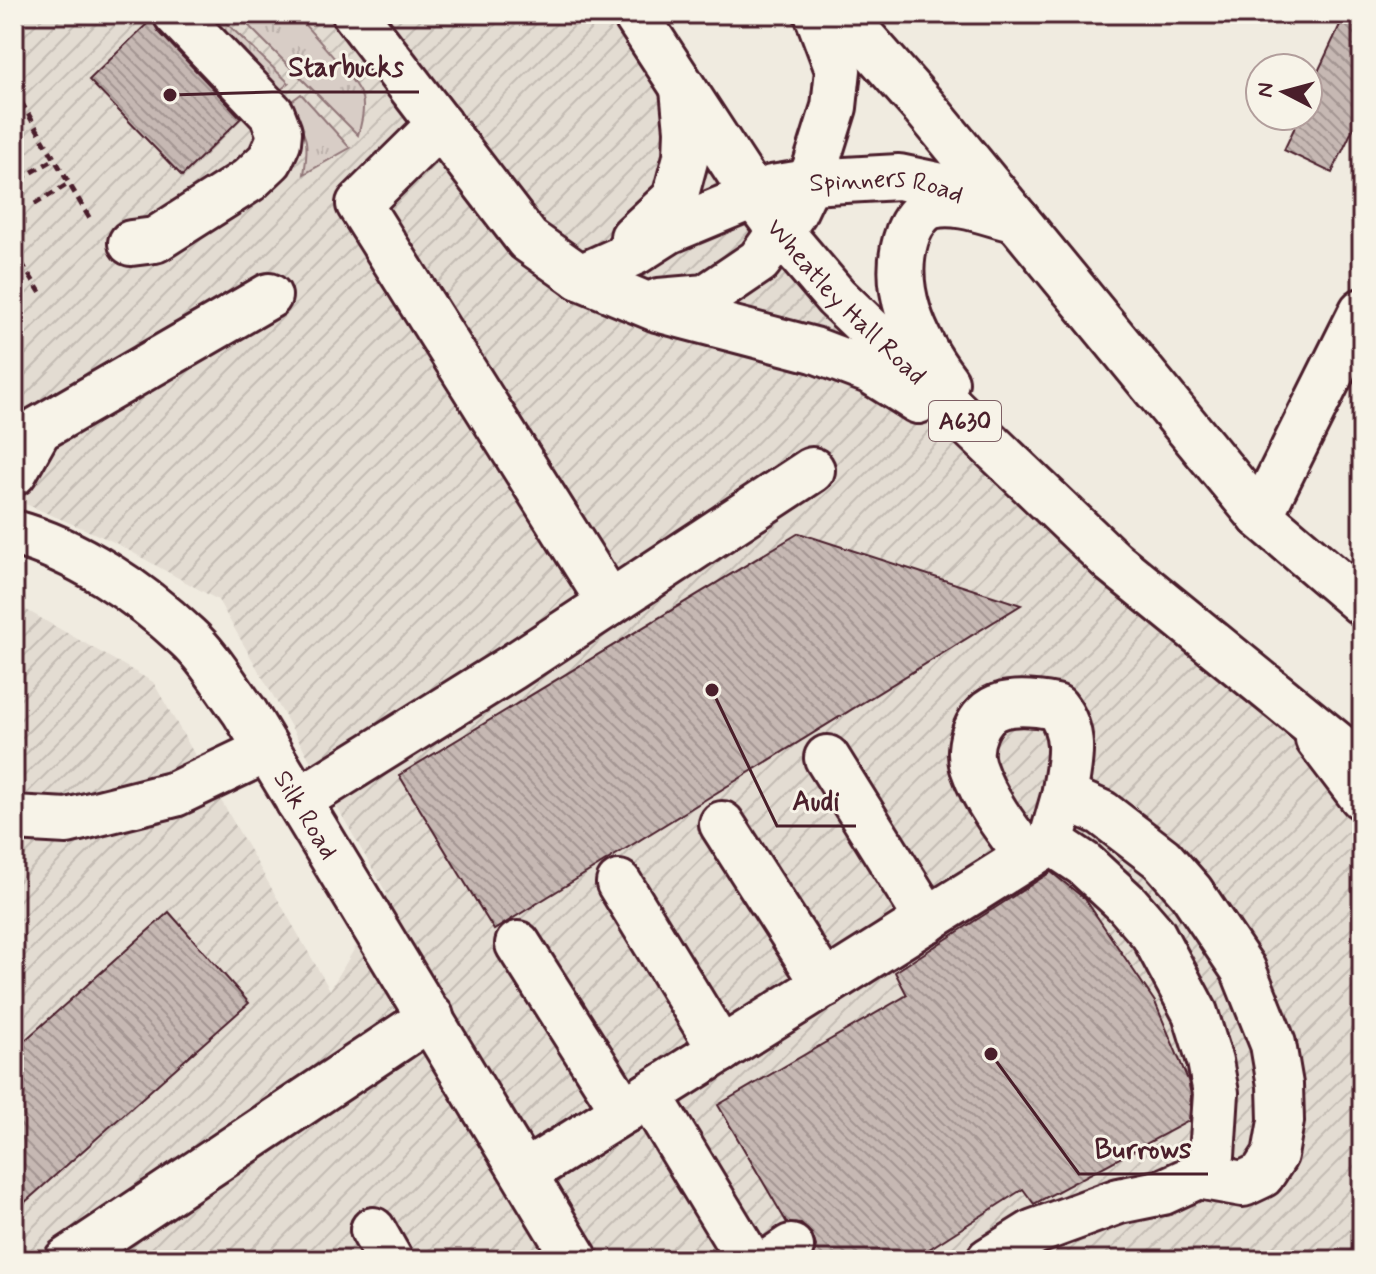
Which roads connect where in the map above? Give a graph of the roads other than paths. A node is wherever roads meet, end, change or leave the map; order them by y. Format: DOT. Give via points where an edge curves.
graph roads {
  1 [pos="176,14"];
  2 [pos="355,14"];
  3 [pos="635,14"];
  4 [pos="817,14"];
  5 [pos="842,14"];
  6 [pos="683,89"];
  7 [pos="440,124"];
  8 [pos="809,182"];
  9 [pos="754,196"];
  10 [pos="1017,220"];
  11 [pos="780,231"];
  12 [pos="114,237"];
  13 [pos="580,277"];
  14 [pos="269,296"];
  15 [pos="642,303"];
  16 [pos="1362,311"];
  17 [pos="1003,457"];
  18 [pos="812,470"];
  19 [pos="14,473"];
  20 [pos="1276,530"];
  21 [pos="14,533"];
  22 [pos="610,603"];
  23 [pos="1362,603"];
  24 [pos="1362,621"];
  25 [pos="1298,713"];
  26 [pos="267,750"];
  27 [pos="827,758"];
  28 [pos="1362,765"];
  29 [pos="1064,796"];
  30 [pos="1362,797"];
  31 [pos="298,801"];
  32 [pos="14,818"];
  33 [pos="722,824"];
  34 [pos="1040,850"];
  35 [pos="619,883"];
  36 [pos="928,920"];
  37 [pos="518,944"];
  38 [pos="825,985"];
  39 [pos="431,1017"];
  40 [pos="721,1050"];
  41 [pos="637,1103"];
  42 [pos="525,1173"];
  43 [pos="1198,1176"];
  44 [pos="67,1260"];
  45 [pos="576,1260"];
  46 [pos="749,1260"];
  47 [pos="989,1260"];
  1 -- 12 [label="main road" via="272,114 278,142 270,160 249,180 155,240"];
  2 -- 7 [label="main road"];
  3 -- 6 [label="main road, Wheatley Hall Road / A630"];
  4 -- 8 [label="main road" via="838,70 834,107"];
  5 -- 10 [label="main road"];
  6 -- 9 [label="main road, Wheatley Hall Road / A630"];
  6 -- 13 [label="main road" via="686,157 675,198"];
  7 -- 13 [label="main road" via="528,240"];
  7 -- 22 [label="main road" via="359,204"];
  8 -- 9 [label="main road, Spinners Road"];
  8 -- 10 [label="main road, Spinners Road" via="899,177 937,185"];
  8 -- 11 [label="main road"];
  9 -- 11 [label="main road, Wheatley Hall Road / A630"];
  9 -- 13 [label="main road, Spinners Road" via="669,231"];
  10 -- 17 [label="main road" via="948,204 928,207 912,224 901,252 901,291 926,357"];
  10 -- 20 [label="main road"];
  11 -- 15 [label="main road" via="759,261 706,297"];
  11 -- 17 [label="main road, Wheatley Hall Road / A630" via="836,297"];
  13 -- 15 [label="main road"];
  14 -- 19 [label="main road" via="39,429"];
  15 -- 17 [label="main road" via="814,350 872,372"];
  16 -- 20 [label="main road"];
  17 -- 25 [label="main road, Wheatley Hall Road / A630" via="1113,562"];
  18 -- 22 [label="main road"];
  20 -- 23 [label="main road"];
  20 -- 24 [label="main road"];
  21 -- 26 [label="main road, Silk Road" via="40,540 121,584 189,639"];
  22 -- 31 [label="main road"];
  25 -- 28 [label="main road, Wheatley Hall Road / A630"];
  25 -- 30 [label="main road"];
  26 -- 31 [label="main road, Silk Road"];
  26 -- 32 [label="main road" via="175,794 67,821"];
  27 -- 36 [label="main road"];
  29 -- 34 [label="main road"];
  29 -- 34 [label="main road" via="1071,754 1068,722 1056,707 1001,706 986,713 972,737 972,765 1000,820"];
  29 -- 43 [label="main road" via="1102,813 1162,859 1191,892 1243,969 1273,1044 1281,1121 1275,1155 1262,1175 1243,1184"];
  31 -- 39 [label="main road, Silk Road"];
  33 -- 38 [label="main road"];
  34 -- 36 [label="main road"];
  34 -- 43 [label="main road" via="1084,864 1127,904 1153,934 1195,1013 1216,1093 1212,1156"];
  35 -- 40 [label="main road"];
  36 -- 38 [label="main road"];
  37 -- 41 [label="main road"];
  38 -- 40 [label="main road"];
  39 -- 42 [label="main road, Silk Road"];
  39 -- 44 [label="main road"];
  40 -- 41 [label="main road"];
  41 -- 42 [label="main road"];
  41 -- 46 [label="main road"];
  42 -- 45 [label="main road, Silk Road"];
  43 -- 47 [label="main road" via="1034,1232"];
}
